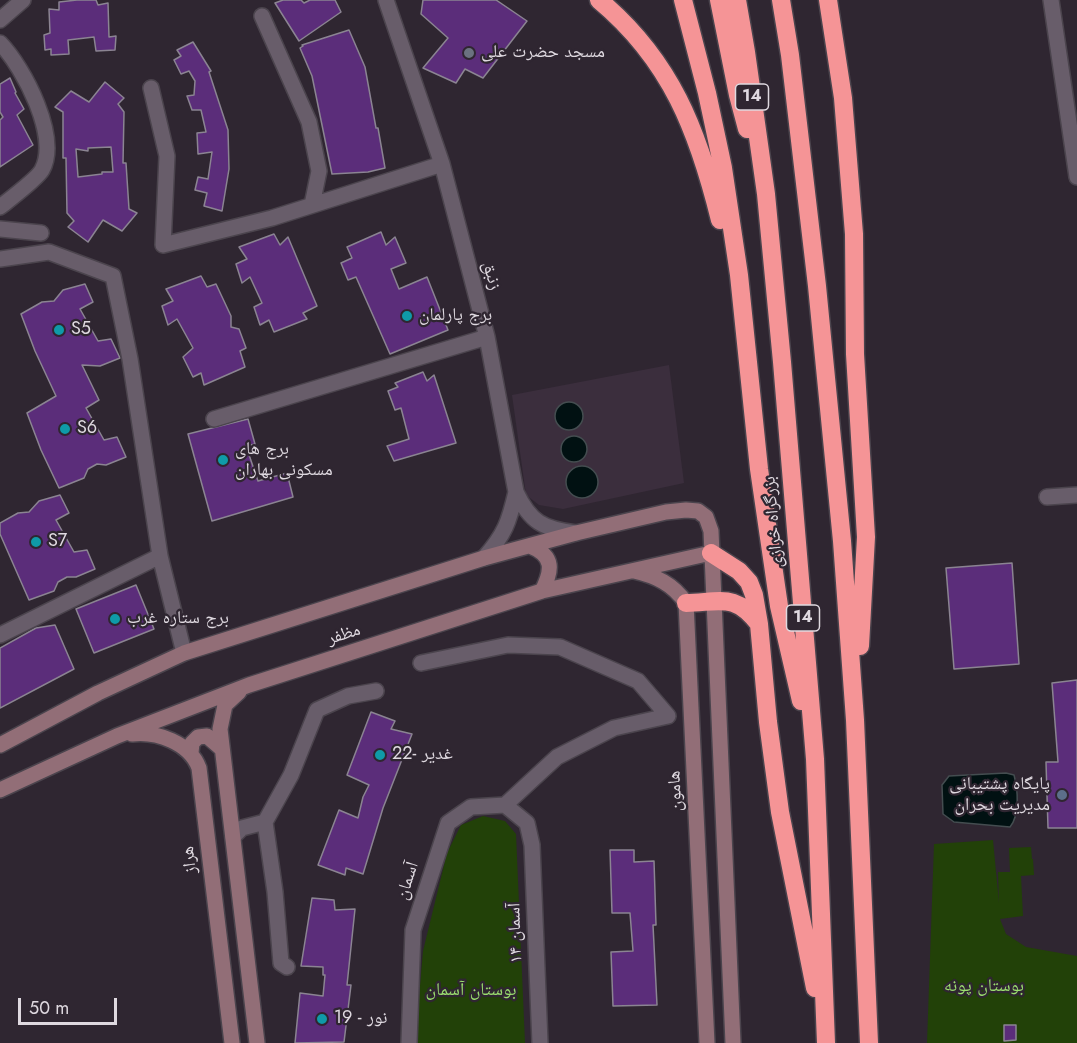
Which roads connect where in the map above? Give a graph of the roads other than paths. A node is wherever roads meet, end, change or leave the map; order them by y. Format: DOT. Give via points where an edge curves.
graph roads {
  1 [pos="22,0"];
  2 [pos="386,0"];
  3 [pos="599,0"];
  4 [pos="683,0"];
  5 [pos="719,0"];
  6 [pos="737,0"];
  7 [pos="781,0"];
  8 [pos="828,0"];
  9 [pos="1051,0"];
  10 [pos="262,16"];
  11 [pos="0,20"];
  12 [pos="0,43"];
  13 [pos="152,88"];
  14 [pos="442,164"];
  15 [pos="1077,177"];
  16 [pos="766,194"];
  17 [pos="312,205"];
  18 [pos="0,207"];
  19 [pos="0,229"];
  20 [pos="41,233"];
  21 [pos="0,259"];
  22 [pos="487,337"];
  23 [pos="746,337"];
  24 [pos="214,418"];
  25 [pos="516,492"];
  26 [pos="1077,495"];
  27 [pos="1047,497"];
  28 [pos="576,533"];
  29 [pos="530,546"];
  30 [pos="711,553"];
  31 [pos="160,556"];
  32 [pos="484,558"];
  33 [pos="631,570"];
  34 [pos="542,591"];
  35 [pos="714,602"];
  36 [pos="686,603"];
  37 [pos="759,624"];
  38 [pos="0,635"];
  39 [pos="184,653"];
  40 [pos="421,663"];
  41 [pos="249,686"];
  42 [pos="376,691"];
  43 [pos="855,720"];
  44 [pos="117,736"];
  45 [pos="0,745"];
  46 [pos="222,749"];
  47 [pos="191,753"];
  48 [pos="814,759"];
  49 [pos="0,790"];
  50 [pos="505,805"];
  51 [pos="230,813"];
  52 [pos="265,822"];
  53 [pos="232,837"];
  54 [pos="287,967"];
  55 [pos="232,1043"];
  56 [pos="257,1043"];
  57 [pos="409,1043"];
  58 [pos="540,1043"];
  59 [pos="707,1043"];
  60 [pos="733,1043"];
  61 [pos="826,1043"];
  62 [pos="869,1043"];
  1 -- 11 [label="street"];
  2 -- 14 [label="street, زنبق"];
  3 -- 23 [label="highway" via="629,27 659,63 696,136 714,195"];
  4 -- 23 [label="highway" via="723,168"];
  5 -- 16 [label="highway" via="738,94"];
  6 -- 16 [label="highway, بزرگراه خرازی / 14"];
  7 -- 43 [label="highway, 14" via="817,286"];
  8 -- 43 [label="highway" via="843,98 854,234 855,354 866,537"];
  9 -- 15 [label="street"];
  10 -- 17 [label="street" via="309,122 318,171"];
  12 -- 18 [label="street" via="38,103 48,153 42,172"];
  13 -- 17 [label="street" via="167,156 163,245"];
  14 -- 17 [label="street"];
  14 -- 22 [label="street, زنبق"];
  16 -- 48 [label="highway, بزرگراه خرازی / 14"];
  19 -- 20 [label="street"];
  21 -- 31 [label="street" via="49,252 113,276 130,359"];
  22 -- 24 [label="street"];
  22 -- 25 [label="street, زنبق"];
  23 -- 48 [label="highway" via="759,469 779,606"];
  25 -- 28 [label="street, زنبق" via="524,509 537,522 553,530"];
  25 -- 32 [label="street" via="510,520 500,540"];
  26 -- 27 [label="street"];
  28 -- 29 [label="street, مظفر"];
  28 -- 30 [label="street, مظفر" via="666,512 698,511 706,517 711,531"];
  29 -- 32 [label="street, مظفر"];
  29 -- 34 [label="street" via="541,550 550,567"];
  30 -- 33 [label="street, مظفر"];
  30 -- 35 [label="street"];
  30 -- 37 [label="highway" via="749,582"];
  31 -- 38 [label="street"];
  31 -- 39 [label="street"];
  32 -- 39 [label="street, مظفر"];
  33 -- 34 [label="street, مظفر"];
  33 -- 36 [label="street" via="652,575 680,593"];
  34 -- 41 [label="street, مظفر"];
  35 -- 36 [label="highway"];
  35 -- 37 [label="highway" via="740,604"];
  35 -- 60 [label="street"];
  36 -- 59 [label="street, هامون"];
  37 -- 61 [label="highway" via="780,812"];
  39 -- 45 [label="street, مظفر"];
  40 -- 50 [label="street" via="508,645 560,647 638,681 668,716 614,728 557,757"];
  41 -- 44 [label="street, مظفر"];
  41 -- 46 [label="street" via="225,705 220,729"];
  42 -- 52 [label="street" via="348,696 317,711 291,775"];
  43 -- 62 [label="highway, 14"];
  44 -- 47 [label="street" via="150,734"];
  44 -- 49 [label="street, مظفر"];
  46 -- 47 [label="street" via="207,736 198,737 192,743"];
  46 -- 51 [label="street"];
  47 -- 55 [label="street, هراز" via="199,768"];
  48 -- 61 [label="highway, بزرگراه خرازی / 14"];
  50 -- 57 [label="street, آسمان" via="471,807 448,823 413,930"];
  50 -- 58 [label="street, آسمان ۱۴" via="527,823 532,845"];
  51 -- 52 [label="street"];
  51 -- 53 [label="street"];
  52 -- 53 [label="street" via="242,828"];
  52 -- 54 [label="street" via="280,963"];
  53 -- 56 [label="street"];
}
